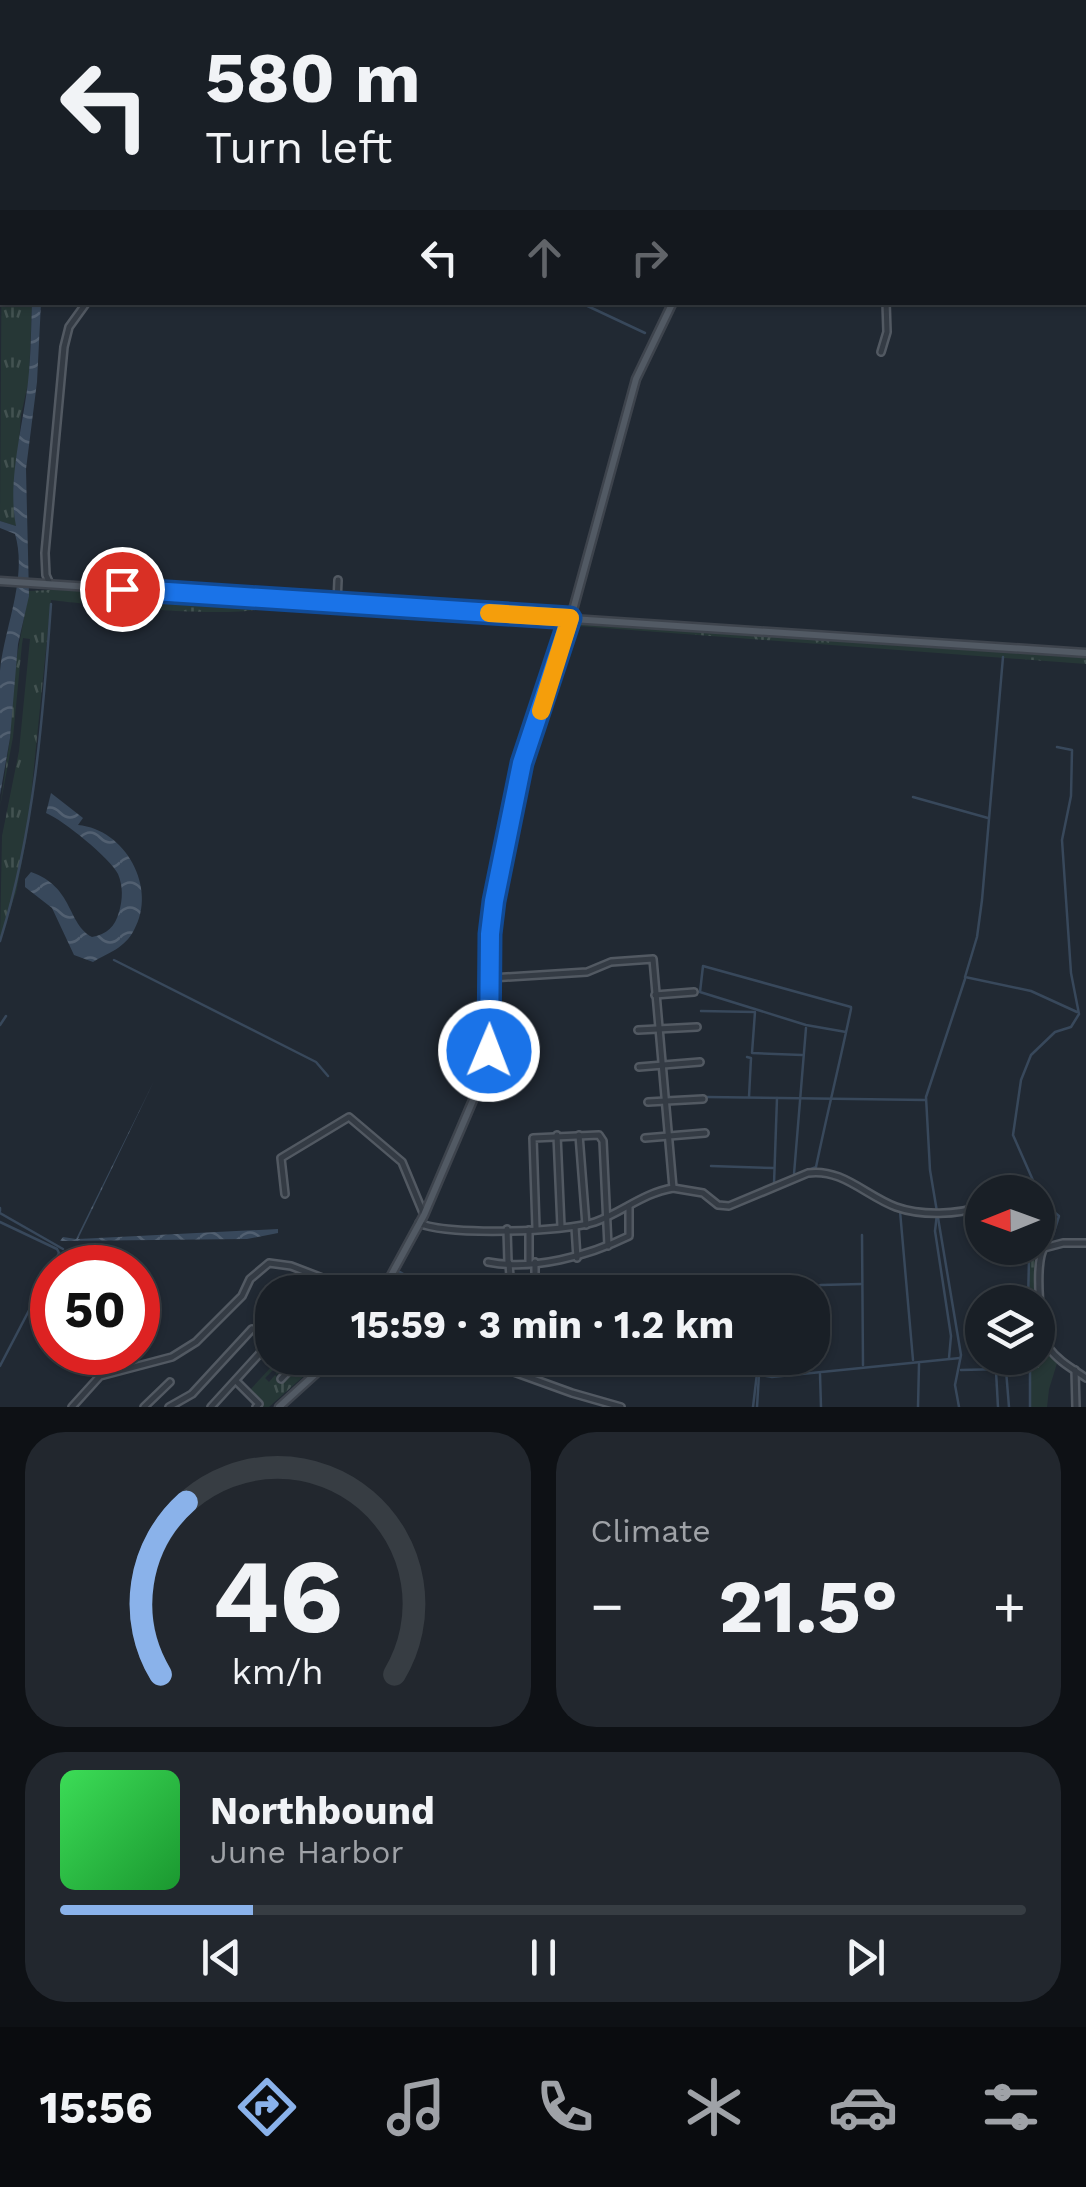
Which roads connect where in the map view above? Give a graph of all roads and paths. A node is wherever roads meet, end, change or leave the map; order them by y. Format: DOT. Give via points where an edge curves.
graph roads {
  1 [pos="85,305"];
  2 [pos="672,305"];
  3 [pos="886,305"];
  4 [pos="880,352"];
  5 [pos="338,580"];
  6 [pos="0,581"];
  7 [pos="46,584"];
  8 [pos="337,603"];
  9 [pos="570,618"];
  10 [pos="1086,653"];
  11 [pos="490,978"];
  12 [pos="694,992"];
  13 [pos="656,995"];
  14 [pos="697,1026"];
  15 [pos="658,1029"];
  16 [pos="638,1030"];
  17 [pos="700,1062"];
  18 [pos="662,1065"];
  19 [pos="640,1066"];
  20 [pos="703,1098"];
  21 [pos="665,1100"];
  22 [pos="648,1102"];
  23 [pos="705,1133"];
  24 [pos="579,1135"];
  25 [pos="557,1136"];
  26 [pos="668,1136"];
  27 [pos="645,1138"];
  28 [pos="673,1188"];
  29 [pos="285,1194"];
  30 [pos="629,1204"];
  31 [pos="965,1211"];
  32 [pos="424,1215"];
  33 [pos="606,1218"];
  34 [pos="419,1223"];
  35 [pos="586,1225"];
  36 [pos="576,1227"];
  37 [pos="532,1228"];
  38 [pos="561,1228"];
  39 [pos="507,1229"];
  40 [pos="1086,1243"];
  41 [pos="1055,1245"];
  42 [pos="608,1246"];
  43 [pos="577,1258"];
  44 [pos="488,1262"];
  45 [pos="532,1262"];
  46 [pos="509,1263"];
  47 [pos="1038,1265"];
  48 [pos="315,1275"];
  49 [pos="391,1275"];
  50 [pos="509,1275"];
  51 [pos="534,1275"];
  52 [pos="252,1329"];
  53 [pos="255,1358"];
  54 [pos="1075,1370"];
  55 [pos="285,1375"];
  56 [pos="312,1375"];
  57 [pos="523,1375"];
  58 [pos="1086,1378"];
  59 [pos="235,1380"];
  60 [pos="280,1380"];
  61 [pos="170,1382"];
  62 [pos="72,1407"];
  63 [pos="144,1407"];
  64 [pos="169,1407"];
  65 [pos="211,1407"];
  66 [pos="256,1407"];
  67 [pos="278,1407"];
  68 [pos="621,1407"];
  69 [pos="1076,1407"];
  1 -- 7 [label="street" via="64,347"];
  2 -- 9 [label="main road" via="636,379"];
  3 -- 4 [label="street"];
  5 -- 8 [label="street"];
  6 -- 7 [label="main road"];
  7 -- 8 [label="main road"];
  8 -- 9 [label="main road"];
  9 -- 10 [label="main road"];
  9 -- 11 [label="main road" via="522,763 492,916"];
  11 -- 13 [label="street" via="587,972 653,959"];
  11 -- 32 [label="main road" via="487,1064"];
  12 -- 13 [label="street"];
  13 -- 15 [label="street"];
  14 -- 15 [label="street"];
  15 -- 16 [label="street"];
  15 -- 18 [label="street"];
  17 -- 18 [label="street"];
  18 -- 19 [label="street"];
  18 -- 21 [label="street"];
  20 -- 21 [label="street"];
  21 -- 22 [label="street"];
  21 -- 26 [label="street"];
  23 -- 26 [label="street"];
  24 -- 25 [label="street"];
  24 -- 33 [label="street" via="603,1140"];
  24 -- 35 [label="street"];
  25 -- 37 [label="street" via="532,1139"];
  25 -- 38 [label="street"];
  26 -- 27 [label="street"];
  26 -- 28 [label="street"];
  28 -- 30 [label="street"];
  28 -- 31 [label="street" via="729,1206 818,1172 896,1207"];
  29 -- 32 [label="street" via="282,1158 349,1116 402,1162"];
  30 -- 33 [label="street"];
  30 -- 42 [label="street" via="629,1236"];
  32 -- 34 [label="main road"];
  33 -- 35 [label="street"];
  33 -- 42 [label="street"];
  34 -- 39 [label="street" via="448,1230"];
  34 -- 49 [label="main road"];
  35 -- 36 [label="street"];
  36 -- 38 [label="street"];
  36 -- 43 [label="street"];
  37 -- 38 [label="street"];
  37 -- 39 [label="street"];
  37 -- 45 [label="street"];
  39 -- 46 [label="street"];
  40 -- 41 [label="street"];
  42 -- 43 [label="street"];
  43 -- 45 [label="street"];
  44 -- 46 [label="street"];
  45 -- 46 [label="street"];
  45 -- 51 [label="street"];
  46 -- 50 [label="street"];
  47 -- 54 [label="street" via="1044,1338"];
  48 -- 62 [label="street" via="269,1263 196,1342 172,1357 100,1376"];
  52 -- 64 [label="street" via="192,1394"];
  53 -- 59 [label="street"];
  54 -- 58 [label="street"];
  54 -- 69 [label="street"];
  55 -- 60 [label="street"];
  56 -- 67 [label="main road"];
  57 -- 68 [label="street"];
  59 -- 65 [label="street"];
  59 -- 66 [label="street"];
  61 -- 63 [label="street"];
}
